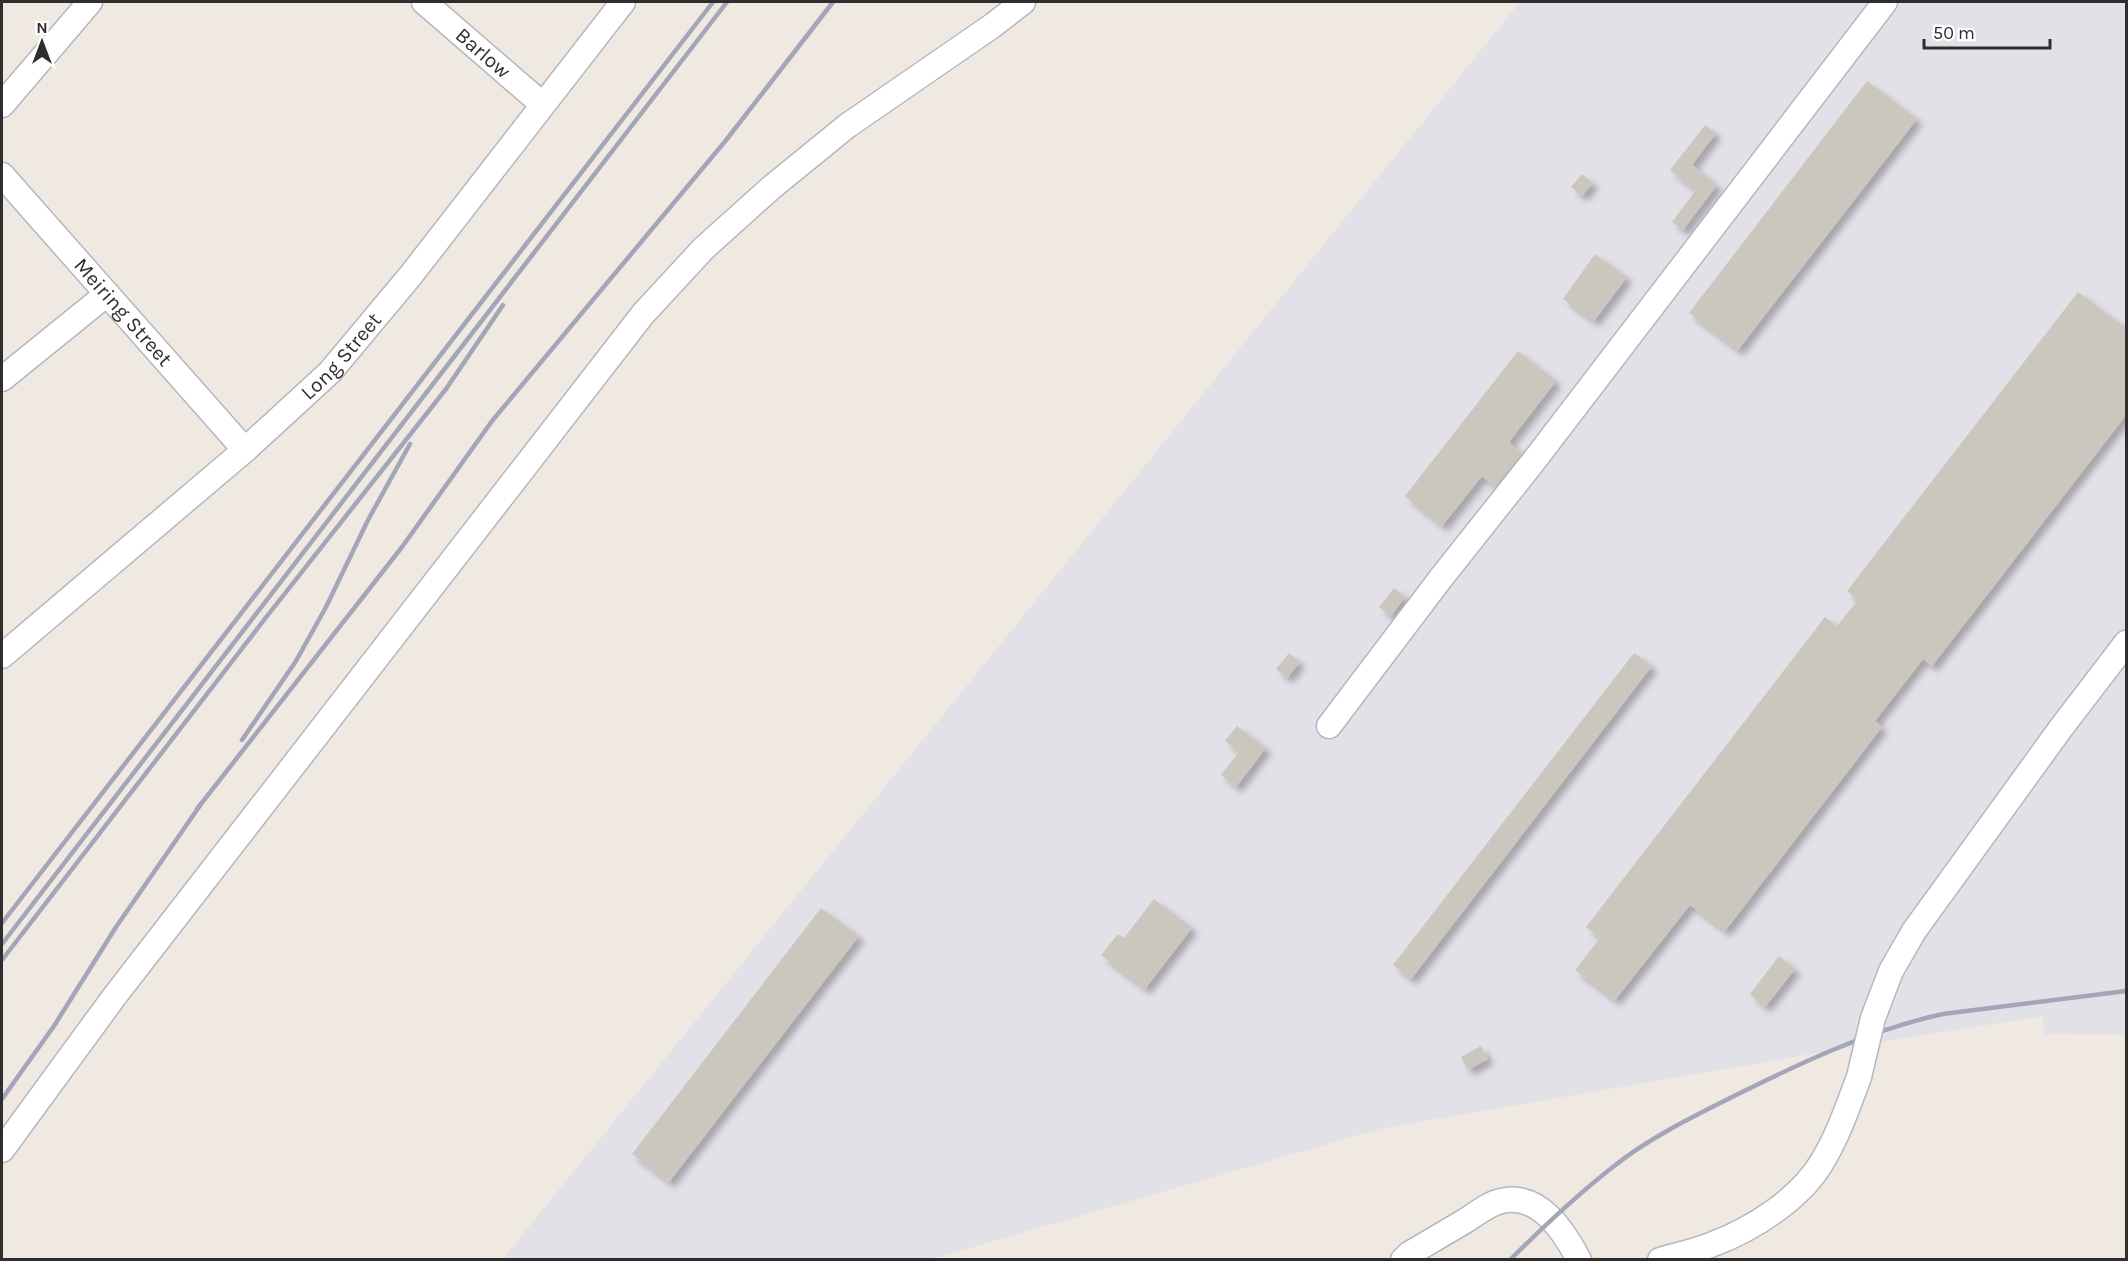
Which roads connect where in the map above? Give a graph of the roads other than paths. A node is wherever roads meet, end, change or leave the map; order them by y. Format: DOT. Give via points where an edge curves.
graph roads {
  1 [pos="90,2"];
  2 [pos="424,2"];
  3 [pos="622,2"];
  4 [pos="1023,2"];
  5 [pos="1885,2"];
  6 [pos="543,104"];
  7 [pos="2,105"];
  8 [pos="2,175"];
  9 [pos="107,294"];
  10 [pos="2,379"];
  11 [pos="245,450"];
  12 [pos="2127,643"];
  13 [pos="2,656"];
  14 [pos="1329,726"];
  15 [pos="2,1150"];
  16 [pos="1403,1260"];
  17 [pos="1579,1260"];
  18 [pos="1660,1260"];
  1 -- 7 [label="street"];
  2 -- 6 [label="street, Barlow"];
  3 -- 6 [label="street, Long Street"];
  4 -- 15 [label="street" via="847,126 772,187 703,249 644,314 114,997"];
  5 -- 14 [label="street"];
  6 -- 11 [label="street, Long Street" via="348,352"];
  8 -- 9 [label="street, Meiring Street"];
  9 -- 10 [label="street"];
  9 -- 11 [label="street, Meiring Street"];
  11 -- 13 [label="street, Long Street"];
  12 -- 18 [label="street, bridge" via="1914,930 1891,970 1873,1018 1859,1077 1841,1126 1821,1164 1791,1200 1749,1227 1713,1245"];
  16 -- 17 [label="street" via="1494,1204 1513,1200 1533,1204 1552,1219"];
}
